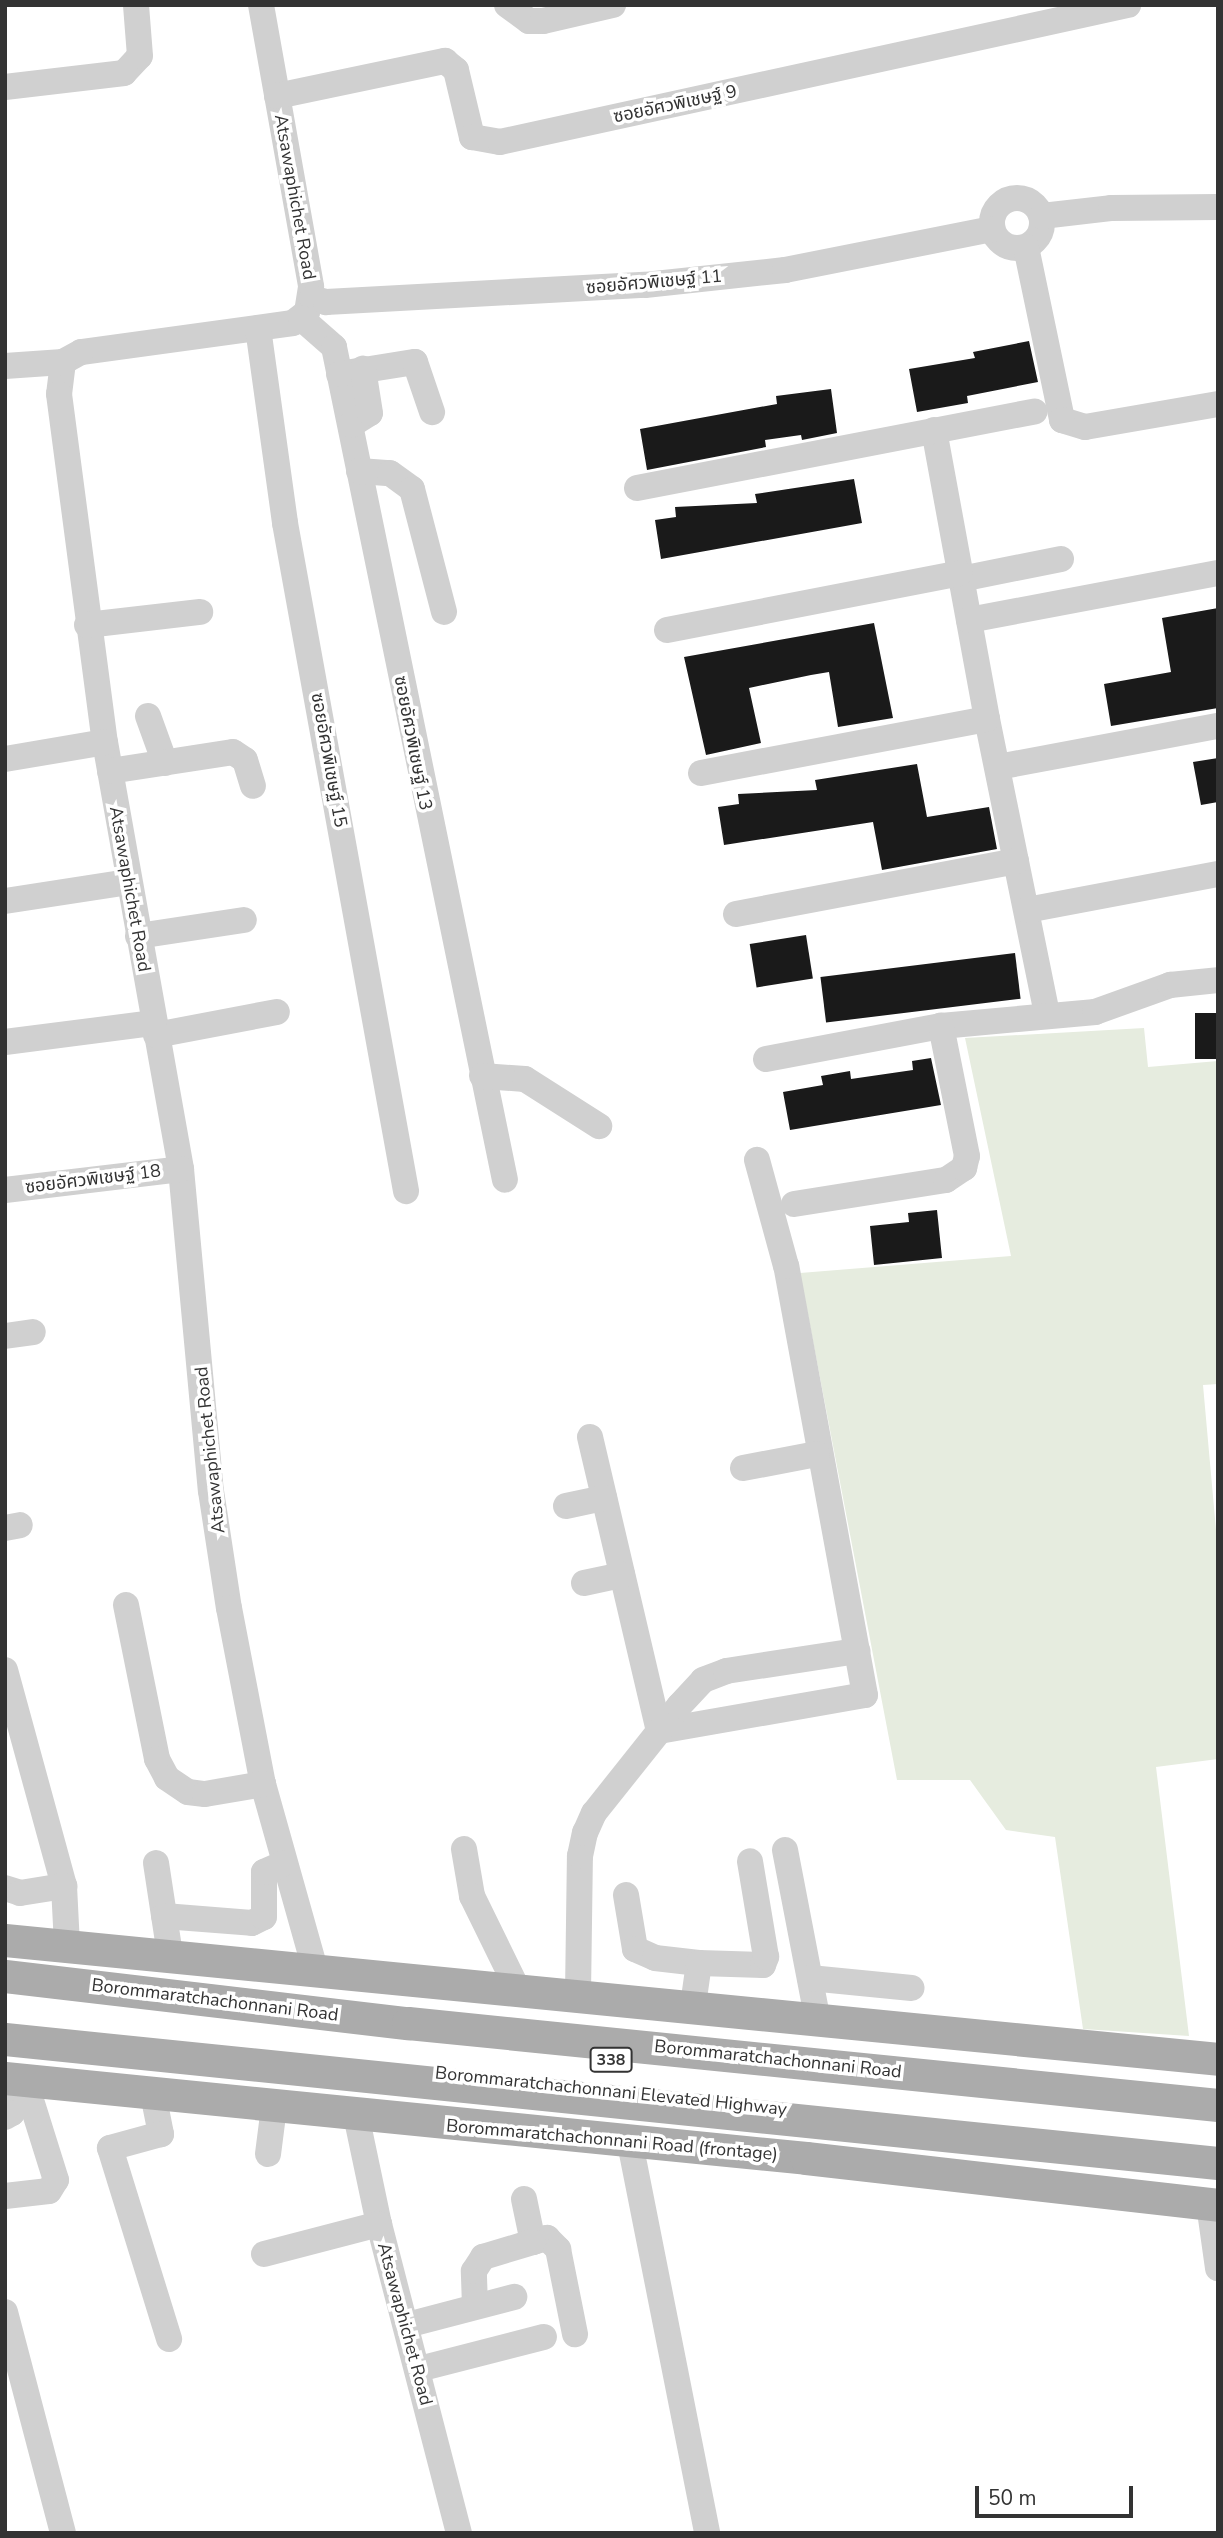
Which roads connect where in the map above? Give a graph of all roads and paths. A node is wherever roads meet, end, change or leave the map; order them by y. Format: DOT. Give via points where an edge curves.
graph roads {
  1 [pos="136,5"];
  2 [pos="261,5"];
  3 [pos="507,5"];
  4 [pos="613,5"];
  5 [pos="1128,5"];
  6 [pos="5,87"];
  7 [pos="277,96"];
  8 [pos="1218,206"];
  9 [pos="1042,216"];
  10 [pos="992,229"];
  11 [pos="1026,247"];
  12 [pos="307,308"];
  13 [pos="258,328"];
  14 [pos="63,362"];
  15 [pos="5,366"];
  16 [pos="351,372"];
  17 [pos="1218,404"];
  18 [pos="1035,411"];
  19 [pos="432,412"];
  20 [pos="934,430"];
  21 [pos="359,471"];
  22 [pos="637,488"];
  23 [pos="1061,559"];
  24 [pos="1218,573"];
  25 [pos="960,576"];
  26 [pos="200,612"];
  27 [pos="444,612"];
  28 [pos="970,620"];
  29 [pos="88,625"];
  30 [pos="667,630"];
  31 [pos="148,716"];
  32 [pos="987,719"];
  33 [pos="1218,726"];
  34 [pos="105,742"];
  35 [pos="5,759"];
  36 [pos="165,763"];
  37 [pos="998,767"];
  38 [pos="110,771"];
  39 [pos="701,773"];
  40 [pos="253,786"];
  41 [pos="1016,861"];
  42 [pos="1218,874"];
  43 [pos="128,882"];
  44 [pos="5,901"];
  45 [pos="1027,910"];
  46 [pos="736,914"];
  47 [pos="244,920"];
  48 [pos="138,936"];
  49 [pos="1218,980"];
  50 [pos="277,1012"];
  51 [pos="1047,1013"];
  52 [pos="941,1026"];
  53 [pos="155,1029"];
  54 [pos="5,1042"];
  55 [pos="766,1059"];
  56 [pos="482,1076"];
  57 [pos="599,1126"];
  58 [pos="757,1160"];
  59 [pos="181,1169"];
  60 [pos="505,1180"];
  61 [pos="5,1190"];
  62 [pos="406,1191"];
  63 [pos="794,1204"];
  64 [pos="33,1332"];
  65 [pos="5,1336"];
  66 [pos="590,1437"];
  67 [pos="817,1454"];
  68 [pos="743,1468"];
  69 [pos="604,1498"];
  70 [pos="566,1506"];
  71 [pos="622,1575"];
  72 [pos="584,1583"];
  73 [pos="127,1605"];
  74 [pos="857,1651"];
  75 [pos="7,1686"];
  76 [pos="659,1731"];
  77 [pos="263,1784"];
  78 [pos="464,1849"];
  79 [pos="785,1850"];
  80 [pos="750,1861"];
  81 [pos="156,1863"];
  82 [pos="284,1863"];
  83 [pos="64,1886"];
  84 [pos="5,1888"];
  85 [pos="626,1895"];
  86 [pos="164,1916"];
  87 [pos="5,1940"];
  88 [pos="67,1946"];
  89 [pos="5,1948"];
  90 [pos="170,1955"];
  91 [pos="698,1964"];
  92 [pos="314,1969"];
  93 [pos="5,1976"];
  94 [pos="810,1978"];
  95 [pos="912,1988"];
  96 [pos="517,1989"];
  97 [pos="578,1994"];
  98 [pos="5,1997"];
  99 [pos="192,1997"];
  100 [pos="693,2005"];
  101 [pos="738,2009"];
  102 [pos="817,2016"];
  103 [pos="5,2028"];
  104 [pos="5,2039"];
  105 [pos="1218,2059"];
  106 [pos="240,2064"];
  107 [pos="10,2076"];
  108 [pos="1218,2080"];
  109 [pos="153,2094"];
  110 [pos="1218,2105"];
  111 [pos="275,2107"];
  112 [pos="356,2115"];
  113 [pos="5,2117"];
  114 [pos="1218,2122"];
  115 [pos="596,2140"];
  116 [pos="630,2143"];
  117 [pos="1218,2152"];
  118 [pos="268,2154"];
  119 [pos="1218,2163"];
  120 [pos="5,2196"];
  121 [pos="1215,2197"];
  122 [pos="524,2199"];
  123 [pos="379,2224"];
  124 [pos="533,2242"];
  125 [pos="264,2254"];
  126 [pos="1218,2268"];
  127 [pos="514,2297"];
  128 [pos="475,2306"];
  129 [pos="5,2312"];
  130 [pos="407,2325"];
  131 [pos="575,2334"];
  132 [pos="544,2337"];
  133 [pos="169,2339"];
  134 [pos="419,2369"];
  135 [pos="63,2533"];
  136 [pos="459,2533"];
  137 [pos="707,2533"];
  1 -- 6 [label="street" via="140,56 124,73"];
  2 -- 7 [label="street, Atsawaphichet Road"];
  3 -- 4 [label="street" via="529,21 543,22"];
  5 -- 7 [label="street, ซอยอัศวพิเชษฐ์ 9" via="500,142 472,137 456,70 444,61"];
  7 -- 12 [label="street, Atsawaphichet Road"];
  8 -- 9 [label="street" via="1111,208"];
  9 -- 10 [label="street" via="1027,200 1005,200 997,208"];
  9 -- 11 [label="street" via="1040,234"];
  10 -- 11 [label="street" via="1005,246"];
  10 -- 12 [label="street, ซอยอัศวพิเชษฐ์ 11" via="785,271 645,285 326,302"];
  11 -- 17 [label="street" via="1062,420 1085,427"];
  12 -- 13 [label="street"];
  12 -- 16 [label="street, ซอยอัศวพิเชษฐ์ 13"];
  13 -- 14 [label="street" via="81,352"];
  13 -- 62 [label="street, ซอยอัศวพิเชษฐ์ 15" via="285,523"];
  14 -- 15 [label="street"];
  14 -- 29 [label="street, Atsawaphichet Road" via="59,394"];
  16 -- 19 [label="street" via="415,362"];
  16 -- 21 [label="street, ซอยอัศวพิเชษฐ์ 13" via="351,425"];
  18 -- 20 [label="street"];
  20 -- 22 [label="street"];
  20 -- 25 [label="street"];
  21 -- 27 [label="street" via="390,473 412,489"];
  21 -- 56 [label="street, ซอยอัศวพิเชษฐ์ 13"];
  23 -- 25 [label="street"];
  24 -- 28 [label="street"];
  25 -- 28 [label="street"];
  25 -- 30 [label="street"];
  26 -- 29 [label="street"];
  28 -- 32 [label="street"];
  29 -- 34 [label="street, Atsawaphichet Road"];
  31 -- 36 [label="street"];
  32 -- 37 [label="street"];
  32 -- 39 [label="street"];
  33 -- 37 [label="street"];
  34 -- 35 [label="street"];
  34 -- 38 [label="street, Atsawaphichet Road"];
  36 -- 38 [label="street"];
  36 -- 40 [label="street" via="233,752 245,760"];
  37 -- 41 [label="street"];
  38 -- 43 [label="street, Atsawaphichet Road"];
  41 -- 45 [label="street"];
  41 -- 46 [label="street"];
  42 -- 45 [label="street"];
  43 -- 44 [label="street"];
  43 -- 48 [label="street, Atsawaphichet Road"];
  45 -- 51 [label="street"];
  47 -- 48 [label="street"];
  48 -- 53 [label="street, Atsawaphichet Road"];
  49 -- 51 [label="street" via="1170,985 1095,1012"];
  50 -- 53 [label="street"];
  51 -- 52 [label="street"];
  52 -- 55 [label="street"];
  52 -- 63 [label="street" via="967,1156 964,1168 946,1180"];
  53 -- 54 [label="street"];
  53 -- 59 [label="street, Atsawaphichet Road"];
  56 -- 57 [label="street" via="525,1079"];
  56 -- 60 [label="street, ซอยอัศวพิเชษฐ์ 13"];
  58 -- 67 [label="street" via="786,1266"];
  59 -- 61 [label="street, ซอยอัศวพิเชษฐ์ 18"];
  59 -- 77 [label="street, Atsawaphichet Road" via="211,1491"];
  64 -- 65 [label="street"];
  66 -- 69 [label="street"];
  67 -- 68 [label="street"];
  67 -- 74 [label="street"];
  69 -- 70 [label="street"];
  69 -- 71 [label="street"];
  71 -- 72 [label="street"];
  71 -- 76 [label="street"];
  73 -- 77 [label="street" via="157,1759 167,1778 188,1792 205,1794"];
  74 -- 76 [label="street" via="726,1671 703,1680"];
  74 -- 76 [label="street" via="864,1695 856,1699"];
  75 -- 83 [label="street"];
  76 -- 97 [label="street" via="594,1813 585,1833 580,1856"];
  77 -- 82 [label="street, Atsawaphichet Road"];
  78 -- 96 [label="street" via="472,1896"];
  79 -- 94 [label="street"];
  80 -- 91 [label="street" via="766,1956 763,1965"];
  81 -- 86 [label="street"];
  82 -- 86 [label="street" via="264,1872 264,1917 252,1923"];
  82 -- 92 [label="street, Atsawaphichet Road"];
  83 -- 84 [label="street" via="20,1893"];
  83 -- 88 [label="street"];
  85 -- 91 [label="street" via="635,1949 655,1958"];
  86 -- 90 [label="street"];
  87 -- 88 [label="main road"];
  88 -- 90 [label="main road"];
  89 -- 99 [label="main road"];
  90 -- 92 [label="main road"];
  91 -- 100 [label="street"];
  92 -- 96 [label="main road"];
  93 -- 99 [label="main road, Borommaratchachonnani Road / 338"];
  94 -- 95 [label="street"];
  94 -- 102 [label="street"];
  96 -- 97 [label="main road"];
  97 -- 100 [label="main road"];
  98 -- 114 [label="main road, Borommaratchachonnani Elevated Highway / 338"];
  99 -- 110 [label="main road, Borommaratchachonnani Road / 338"];
  100 -- 101 [label="main road"];
  101 -- 102 [label="main road"];
  101 -- 108 [label="main road" via="933,2048"];
  102 -- 105 [label="main road"];
  103 -- 117 [label="main road, Borommaratchachonnani Elevated Highway / 338"];
  104 -- 106 [label="main road"];
  106 -- 107 [label="main road" via="229,2070"];
  106 -- 119 [label="main road"];
  107 -- 109 [label="main road, Borommaratchachonnani Road (frontage)"];
  107 -- 113 [label="street" via="12,2113"];
  107 -- 120 [label="street" via="55,2180 49,2191"];
  109 -- 111 [label="main road, Borommaratchachonnani Road (frontage)"];
  109 -- 133 [label="street" via="162,2134 110,2148"];
  111 -- 112 [label="main road, Borommaratchachonnani Road (frontage)"];
  111 -- 118 [label="street"];
  112 -- 115 [label="main road, Borommaratchachonnani Road (frontage)"];
  112 -- 123 [label="street, Atsawaphichet Road"];
  115 -- 116 [label="main road, Borommaratchachonnani Road (frontage)"];
  115 -- 121 [label="main road" via="927,2150"];
  116 -- 121 [label="main road, Borommaratchachonnani Road (frontage)"];
  116 -- 137 [label="street"];
  121 -- 126 [label="street"];
  122 -- 124 [label="street"];
  123 -- 125 [label="street"];
  123 -- 130 [label="street, Atsawaphichet Road"];
  124 -- 128 [label="street" via="483,2257 474,2270"];
  124 -- 131 [label="street" via="547,2238 558,2249"];
  127 -- 128 [label="street"];
  128 -- 130 [label="street"];
  129 -- 135 [label="street"];
  130 -- 134 [label="street, Atsawaphichet Road"];
  132 -- 134 [label="street"];
  134 -- 136 [label="street, Atsawaphichet Road"];
}
